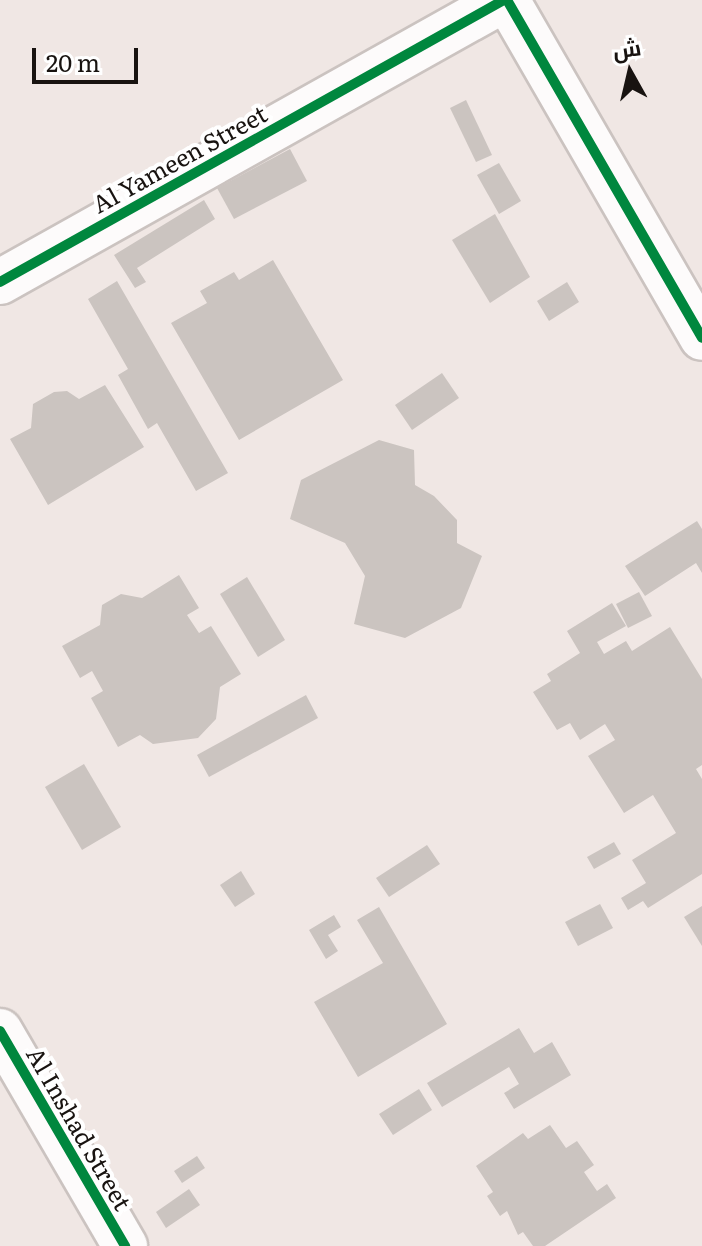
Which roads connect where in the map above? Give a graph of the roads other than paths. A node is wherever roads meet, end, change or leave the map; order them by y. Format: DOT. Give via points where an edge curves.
graph roads {
  1 [pos="506,0"];
  2 [pos="0,282"];
  3 [pos="689,285"];
  4 [pos="702,338"];
  5 [pos="0,1031"];
  6 [pos="125,1246"];
  1 -- 2 [label="street, Al Yameen Street"];
  1 -- 3 [label="street"];
  3 -- 4 [label="street"];
  5 -- 6 [label="street, Al Inshad Street"];
}
